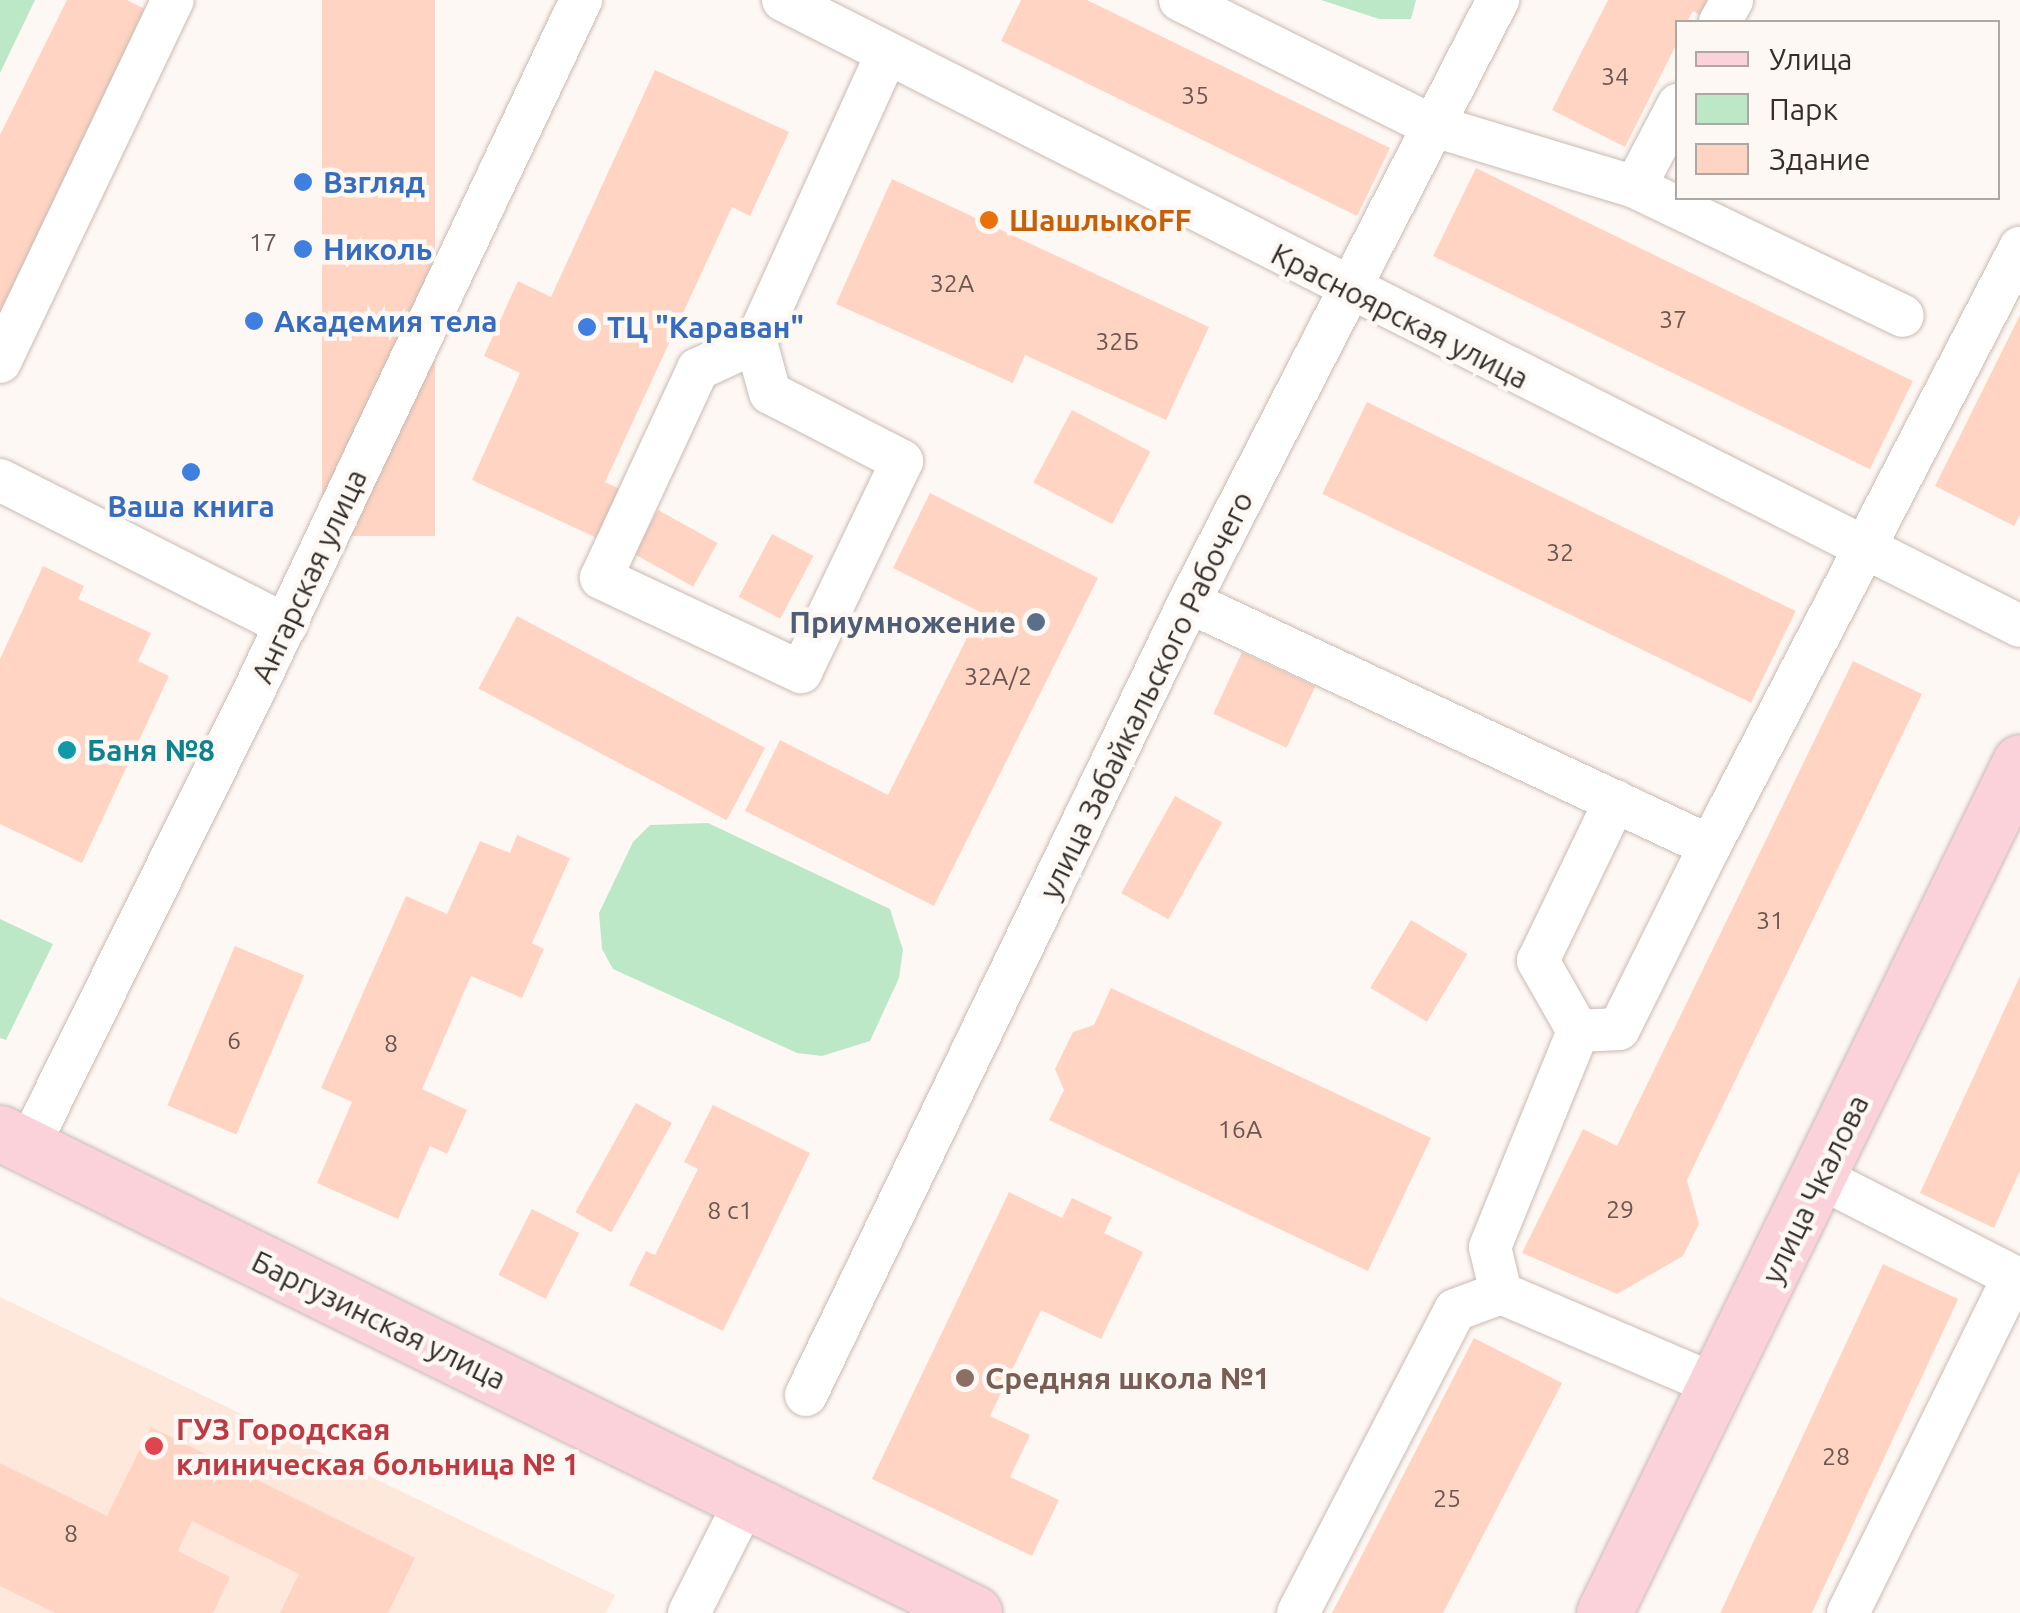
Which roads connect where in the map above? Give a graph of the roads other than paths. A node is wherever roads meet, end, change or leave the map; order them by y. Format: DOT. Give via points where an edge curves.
graph roads {
  1 [pos="173,0"];
  2 [pos="581,0"];
  3 [pos="782,0"];
  4 [pos="1180,0"];
  5 [pos="1493,1"];
  6 [pos="830,11"];
  7 [pos="885,57"];
  8 [pos="1675,111"];
  9 [pos="1431,125"];
  10 [pos="1635,187"];
  11 [pos="2020,248"];
  12 [pos="1347,290"];
  13 [pos="1903,316"];
  14 [pos="756,342"];
  15 [pos="0,362"];
  16 [pos="0,480"];
  17 [pos="1868,550"];
  18 [pos="1188,602"];
  19 [pos="286,625"];
  20 [pos="2020,626"];
  21 [pos="2020,762"];
  22 [pos="1614,801"];
  23 [pos="1710,846"];
  24 [pos="1578,1031"];
  25 [pos="14,1140"];
  26 [pos="1821,1178"];
  27 [pos="2017,1278"];
  28 [pos="1501,1293"];
  29 [pos="1720,1387"];
  30 [pos="806,1395"];
  31 [pos="746,1500"];
  32 [pos="961,1610"];
  33 [pos="689,1613"];
  34 [pos="1298,1613"];
  35 [pos="1604,1613"];
  36 [pos="1848,1613"];
  1 -- 15 [label="street"];
  2 -- 19 [label="street, Ангарская улица"];
  3 -- 6 [label="street, Красноярская улица"];
  4 -- 9 [label="street"];
  5 -- 9 [label="street, улица Забайкальского Рабочего"];
  6 -- 7 [label="street, Красноярская улица"];
  7 -- 12 [label="street, Красноярская улица"];
  7 -- 14 [label="street"];
  8 -- 10 [label="street"];
  9 -- 10 [label="street"];
  9 -- 12 [label="street, улица Забайкальского Рабочего"];
  10 -- 13 [label="street"];
  11 -- 17 [label="street"];
  12 -- 17 [label="street, Красноярская улица"];
  12 -- 18 [label="street, улица Забайкальского Рабочего"];
  14 -- 14 [label="street" via="770,393 902,461 801,672 601,578 698,368"];
  16 -- 19 [label="street"];
  17 -- 20 [label="street, Красноярская улица"];
  17 -- 23 [label="street"];
  18 -- 22 [label="street"];
  18 -- 30 [label="street, улица Забайкальского Рабочего"];
  19 -- 25 [label="street, Ангарская улица"];
  21 -- 26 [label="main road, улица Чкалова"];
  22 -- 23 [label="street"];
  22 -- 24 [label="street" via="1538,961"];
  23 -- 24 [label="street" via="1619,1028"];
  24 -- 28 [label="street" via="1490,1247"];
  25 -- 31 [label="main road, Баргузинская улица"];
  26 -- 27 [label="street"];
  26 -- 29 [label="main road, улица Чкалова"];
  27 -- 36 [label="street"];
  28 -- 29 [label="street"];
  28 -- 34 [label="street" via="1455,1310"];
  29 -- 35 [label="main road, улица Чкалова"];
  31 -- 32 [label="main road, Баргузинская улица"];
  31 -- 33 [label="street"];
}
